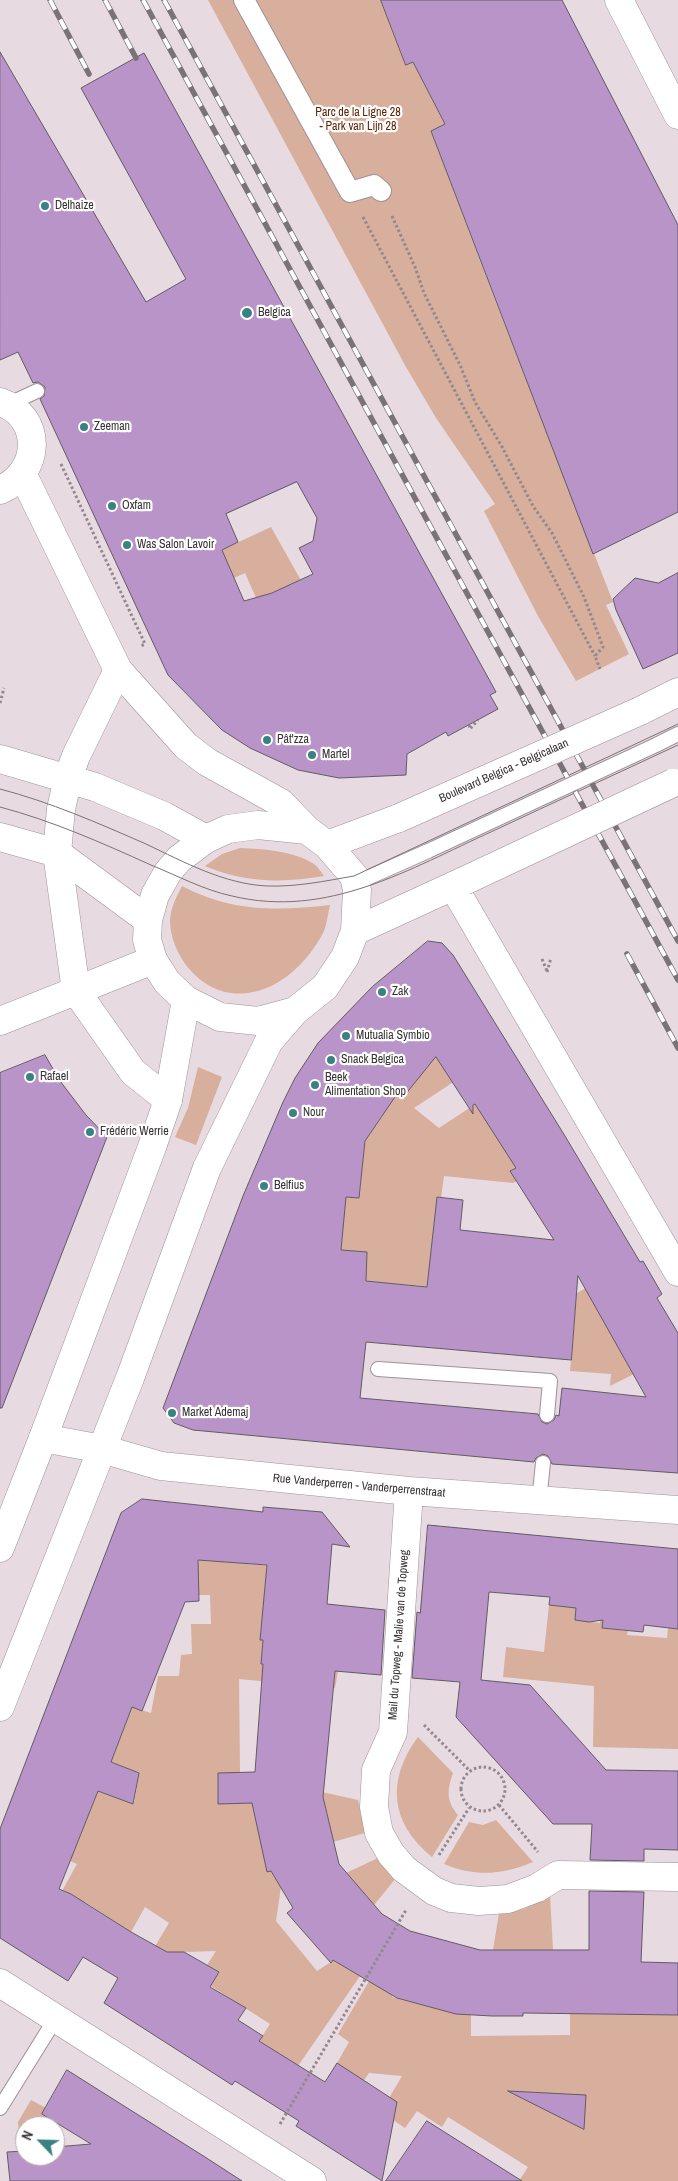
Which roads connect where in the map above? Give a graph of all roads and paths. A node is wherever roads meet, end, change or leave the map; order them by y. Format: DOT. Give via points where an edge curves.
graph roads {
  1 [pos="244,0"];
  2 [pos="620,0"];
  3 [pos="678,115"];
  4 [pos="381,191"];
  5 [pos="350,192"];
  6 [pos="396,225"];
  7 [pos="36,391"];
  8 [pos="4,403"];
  9 [pos="58,457"];
  10 [pos="23,475"];
  11 [pos="0,490"];
  12 [pos="137,648"];
  13 [pos="594,656"];
  14 [pos="600,669"];
  15 [pos="118,670"];
  16 [pos="4,688"];
  17 [pos="678,692"];
  18 [pos="0,703"];
  19 [pos="478,720"];
  20 [pos="468,725"];
  21 [pos="678,734"];
  22 [pos="0,759"];
  23 [pos="68,778"];
  24 [pos="675,782"];
  25 [pos="0,837"];
  26 [pos="317,838"];
  27 [pos="206,839"];
  28 [pos="57,853"];
  29 [pos="356,883"];
  30 [pos="459,884"];
  31 [pos="148,920"];
  32 [pos="355,931"];
  33 [pos="551,958"];
  34 [pos="542,959"];
  35 [pos="154,960"];
  36 [pos="542,969"];
  37 [pos="547,972"];
  38 [pos="76,991"];
  39 [pos="186,1000"];
  40 [pos="295,1011"];
  41 [pos="0,1021"];
  42 [pos="168,1100"];
  43 [pos="678,1272"];
  44 [pos="378,1369"];
  45 [pos="547,1414"];
  46 [pos="43,1438"];
  47 [pos="102,1449"];
  48 [pos="543,1463"];
  49 [pos="409,1491"];
  50 [pos="539,1501"];
  51 [pos="678,1510"];
  52 [pos="0,1548"];
  53 [pos="395,1694"];
  54 [pos="0,1708"];
  55 [pos="470,1771"];
  56 [pos="499,1806"];
  57 [pos="469,1808"];
  58 [pos="558,1876"];
  59 [pos="678,1877"];
  60 [pos="422,1884"];
  61 [pos="0,1983"];
  62 [pos="56,2018"];
  63 [pos="0,2108"];
  64 [pos="264,2150"];
  65 [pos="312,2181"];
  1 -- 5 [label="street"];
  2 -- 3 [label="street"];
  4 -- 5 [label="street" via="374,185"];
  5 -- 13 [label="path"];
  6 -- 13 [label="path" via="475,402 533,506 552,533 584,597 603,647"];
  7 -- 8 [label="lane"];
  8 -- 10 [label="street" via="20,414 29,428 30,460"];
  9 -- 12 [label="path" via="146,644"];
  10 -- 11 [label="street"];
  10 -- 15 [label="street"];
  13 -- 14 [label="path"];
  15 -- 23 [label="street"];
  15 -- 26 [label="street" via="186,746 208,762 282,803"];
  16 -- 18 [label="path"];
  17 -- 26 [label="street, Boulevard Belgica - Belgicalaan, bridge" via="399,818"];
  19 -- 20 [label="path" via="470,729"];
  21 -- 29 [label="lane, bridge"];
  22 -- 23 [label="street"];
  23 -- 27 [label="street" via="164,816"];
  23 -- 28 [label="street"];
  24 -- 30 [label="street, bridge"];
  25 -- 28 [label="street"];
  26 -- 27 [label="street" via="258,825 228,829"];
  26 -- 29 [label="street" via="354,876"];
  27 -- 31 [label="street" via="179,859 168,872 155,895"];
  28 -- 31 [label="street"];
  28 -- 38 [label="street"];
  29 -- 32 [label="street"];
  30 -- 32 [label="street"];
  30 -- 43 [label="street"];
  31 -- 35 [label="street" via="147,940"];
  32 -- 40 [label="street" via="345,958 324,987"];
  33 -- 37 [label="path"];
  34 -- 37 [label="path"];
  35 -- 38 [label="street"];
  35 -- 39 [label="street" via="167,982"];
  36 -- 37 [label="path"];
  38 -- 41 [label="street"];
  38 -- 42 [label="street" via="133,1072"];
  39 -- 40 [label="street" via="220,1017 258,1021"];
  39 -- 42 [label="street"];
  40 -- 47 [label="street" via="269,1041 207,1168"];
  42 -- 46 [label="street"];
  44 -- 45 [label="lane" via="550,1381"];
  46 -- 47 [label="street, Rue Vanderperren - Vanderperrenstraat"];
  46 -- 52 [label="street"];
  47 -- 49 [label="street, Rue Vanderperren - Vanderperrenstraat" via="161,1466"];
  47 -- 54 [label="street"];
  48 -- 50 [label="lane"];
  49 -- 50 [label="street, Rue Vanderperren - Vanderperrenstraat"];
  49 -- 53 [label="street, Mail du Topweg - Malie van de Topweg"];
  50 -- 51 [label="street, Rue Vanderperren - Vanderperrenstraat"];
  53 -- 55 [label="path"];
  53 -- 60 [label="street, Mail du Topweg - Malie van de Topweg" via="392,1732 376,1770 374,1807 379,1833 391,1854"];
  55 -- 56 [label="path" via="488,1767 503,1778 504,1797"];
  55 -- 57 [label="path" via="460,1787 462,1799"];
  56 -- 57 [label="path" via="492,1811 480,1812"];
  56 -- 58 [label="path"];
  57 -- 60 [label="path"];
  58 -- 59 [label="street, Mail du Topweg - Malie van de Topweg"];
  58 -- 60 [label="street, Mail du Topweg - Malie van de Topweg" via="508,1899 479,1901 451,1898"];
  60 -- 64 [label="path"];
  61 -- 62 [label="street"];
  62 -- 63 [label="lane"];
  62 -- 64 [label="street"];
  64 -- 65 [label="street"];
}
